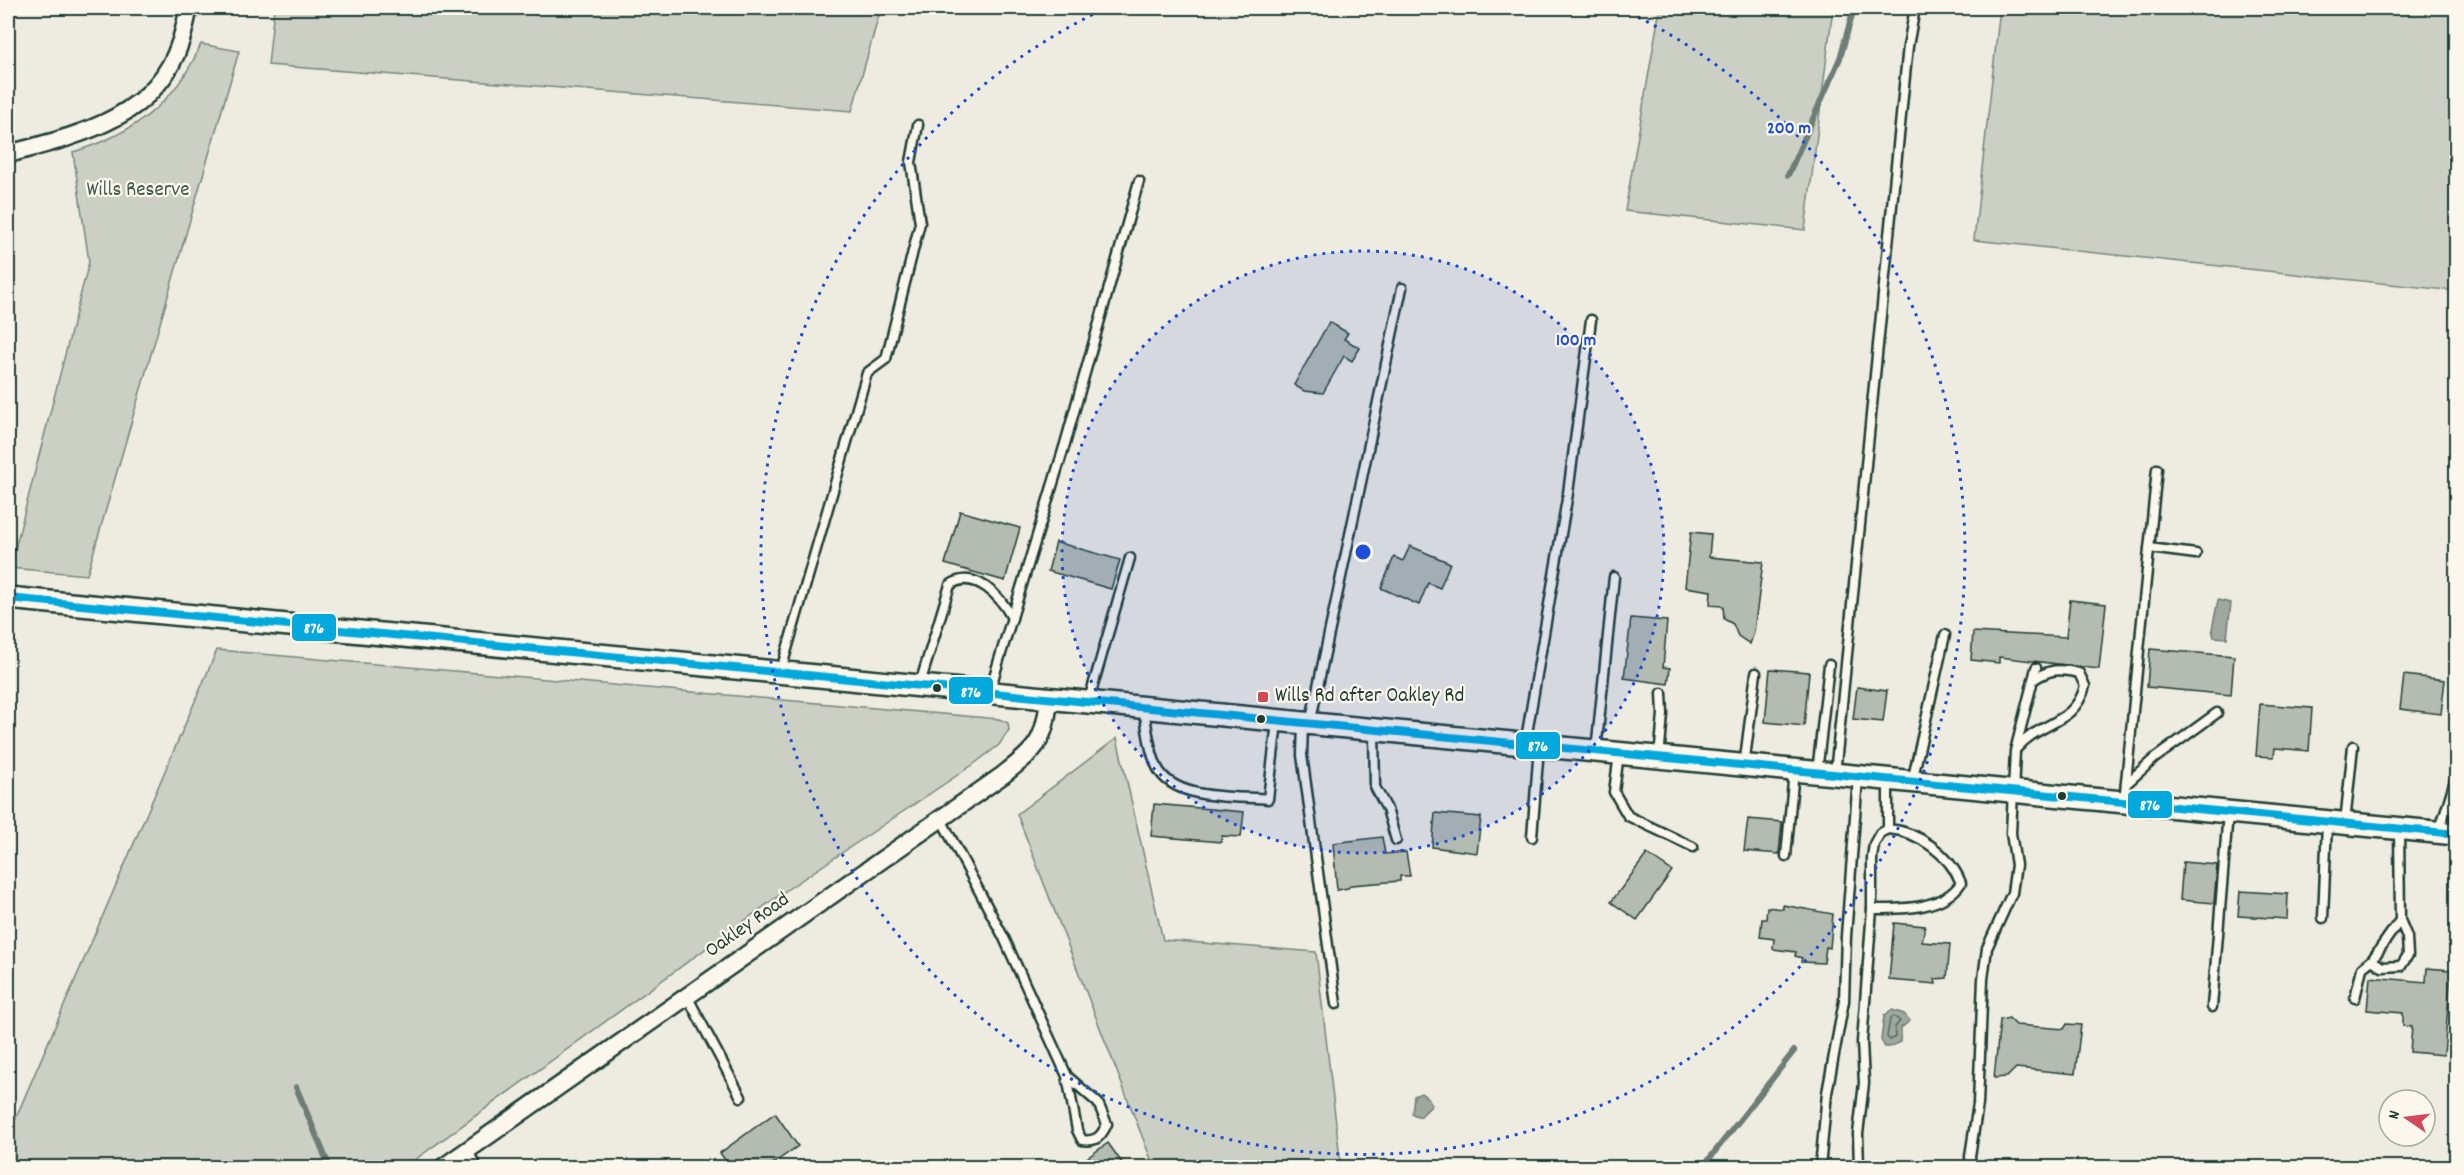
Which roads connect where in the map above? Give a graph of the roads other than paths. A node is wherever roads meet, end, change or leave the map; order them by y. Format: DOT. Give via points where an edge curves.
graph roads {
  1 [pos="189,8"];
  2 [pos="1915,8"];
  3 [pos="918,125"];
  4 [pos="8,154"];
  5 [pos="1138,181"];
  6 [pos="1402,288"];
  7 [pos="1592,320"];
  8 [pos="2157,470"];
  9 [pos="2149,548"];
  10 [pos="2196,554"];
  11 [pos="1130,558"];
  12 [pos="1614,577"];
  13 [pos="8,598"];
  14 [pos="1012,618"];
  15 [pos="1945,635"];
  16 [pos="1829,665"];
  17 [pos="2036,668"];
  18 [pos="1756,673"];
  19 [pos="780,674"];
  20 [pos="2033,680"];
  21 [pos="919,687"];
  22 [pos="1662,693"];
  23 [pos="989,694"];
  24 [pos="1049,700"];
  25 [pos="1088,703"];
  26 [pos="1144,709"];
  27 [pos="2217,713"];
  28 [pos="1277,722"];
  29 [pos="1306,724"];
  30 [pos="1374,731"];
  31 [pos="1532,746"];
  32 [pos="2353,746"];
  33 [pos="2015,751"];
  34 [pos="1596,752"];
  35 [pos="1619,754"];
  36 [pos="1659,758"];
  37 [pos="1744,766"];
  38 [pos="1794,771"];
  39 [pos="1826,774"];
  40 [pos="1858,777"];
  41 [pos="2457,777"];
  42 [pos="1888,780"];
  43 [pos="1912,782"];
  44 [pos="2012,792"];
  45 [pos="2125,794"];
  46 [pos="2229,813"];
  47 [pos="941,819"];
  48 [pos="2336,823"];
  49 [pos="1888,829"];
  50 [pos="2399,829"];
  51 [pos="2447,834"];
  52 [pos="1532,837"];
  53 [pos="1396,840"];
  54 [pos="1693,847"];
  55 [pos="1786,856"];
  56 [pos="1872,909"];
  57 [pos="2323,918"];
  58 [pos="2400,920"];
  59 [pos="2372,960"];
  60 [pos="687,995"];
  61 [pos="2355,998"];
  62 [pos="1336,1004"];
  63 [pos="2212,1007"];
  64 [pos="1067,1076"];
  65 [pos="741,1097"];
  66 [pos="467,1148"];
  67 [pos="442,1167"];
  68 [pos="477,1167"];
  69 [pos="1820,1167"];
  70 [pos="1859,1167"];
  71 [pos="1971,1167"];
  1 -- 4 [label="street" via="180,45 163,79 134,108 87,132"];
  2 -- 39 [label="lane"];
  3 -- 19 [label="lane" via="911,162 920,223 915,246 886,359 867,373"];
  5 -- 14 [label="lane"];
  6 -- 29 [label="lane"];
  7 -- 31 [label="lane"];
  8 -- 9 [label="lane"];
  9 -- 10 [label="lane"];
  9 -- 45 [label="lane"];
  11 -- 25 [label="lane"];
  12 -- 34 [label="lane"];
  13 -- 19 [label="street"];
  14 -- 21 [label="lane" via="998,597 969,578 950,585"];
  14 -- 23 [label="lane"];
  15 -- 43 [label="lane"];
  16 -- 39 [label="lane"];
  17 -- 20 [label="lane"];
  18 -- 37 [label="lane"];
  19 -- 21 [label="street"];
  20 -- 33 [label="lane"];
  20 -- 33 [label="lane" via="2047,670 2063,669 2079,673 2085,686 2075,709 2026,737"];
  21 -- 23 [label="street"];
  22 -- 36 [label="lane"];
  23 -- 24 [label="street"];
  24 -- 25 [label="street"];
  24 -- 47 [label="street, Oakley Road" via="1046,732 1028,756"];
  25 -- 26 [label="street"];
  26 -- 28 [label="street"];
  26 -- 28 [label="lane" via="1157,767 1163,777 1190,792 1268,799"];
  27 -- 45 [label="lane" via="2155,758"];
  28 -- 29 [label="street"];
  29 -- 30 [label="street"];
  29 -- 62 [label="lane" via="1302,755"];
  30 -- 31 [label="street"];
  30 -- 53 [label="lane" via="1375,787 1387,809"];
  31 -- 34 [label="street"];
  31 -- 52 [label="lane"];
  32 -- 48 [label="lane"];
  33 -- 44 [label="lane"];
  34 -- 35 [label="street"];
  35 -- 36 [label="street"];
  35 -- 54 [label="lane" via="1614,792 1628,816"];
  36 -- 37 [label="street"];
  37 -- 38 [label="street"];
  38 -- 39 [label="street"];
  38 -- 55 [label="lane"];
  39 -- 40 [label="street"];
  40 -- 42 [label="street"];
  40 -- 69 [label="lane" via="1844,1001 1827,1093"];
  41 -- 51 [label="lane"];
  42 -- 43 [label="street"];
  42 -- 49 [label="lane"];
  43 -- 44 [label="street"];
  44 -- 45 [label="street"];
  44 -- 71 [label="lane" via="2011,833 2016,865 2012,893 1987,948"];
  45 -- 46 [label="street"];
  46 -- 48 [label="street"];
  46 -- 63 [label="lane"];
  47 -- 60 [label="street, Oakley Road"];
  47 -- 64 [label="lane" via="1004,938"];
  48 -- 50 [label="street"];
  48 -- 57 [label="lane"];
  49 -- 56 [label="lane" via="1880,833 1874,844"];
  49 -- 56 [label="lane" via="1921,839 1943,856 1961,883 1953,895 1934,903"];
  50 -- 51 [label="street"];
  50 -- 58 [label="lane"];
  56 -- 70 [label="lane" via="1862,1042"];
  58 -- 59 [label="lane"];
  58 -- 59 [label="lane" via="2407,937 2408,955 2401,966 2382,967"];
  59 -- 61 [label="lane" via="2362,968"];
  60 -- 65 [label="lane"];
  60 -- 66 [label="street, Oakley Road"];
  64 -- 64 [label="lane" via="1098,1103 1107,1124 1102,1136 1092,1142 1082,1140 1077,1130"];
  66 -- 67 [label="street, Oakley Road"];
  66 -- 68 [label="lane"];
}
